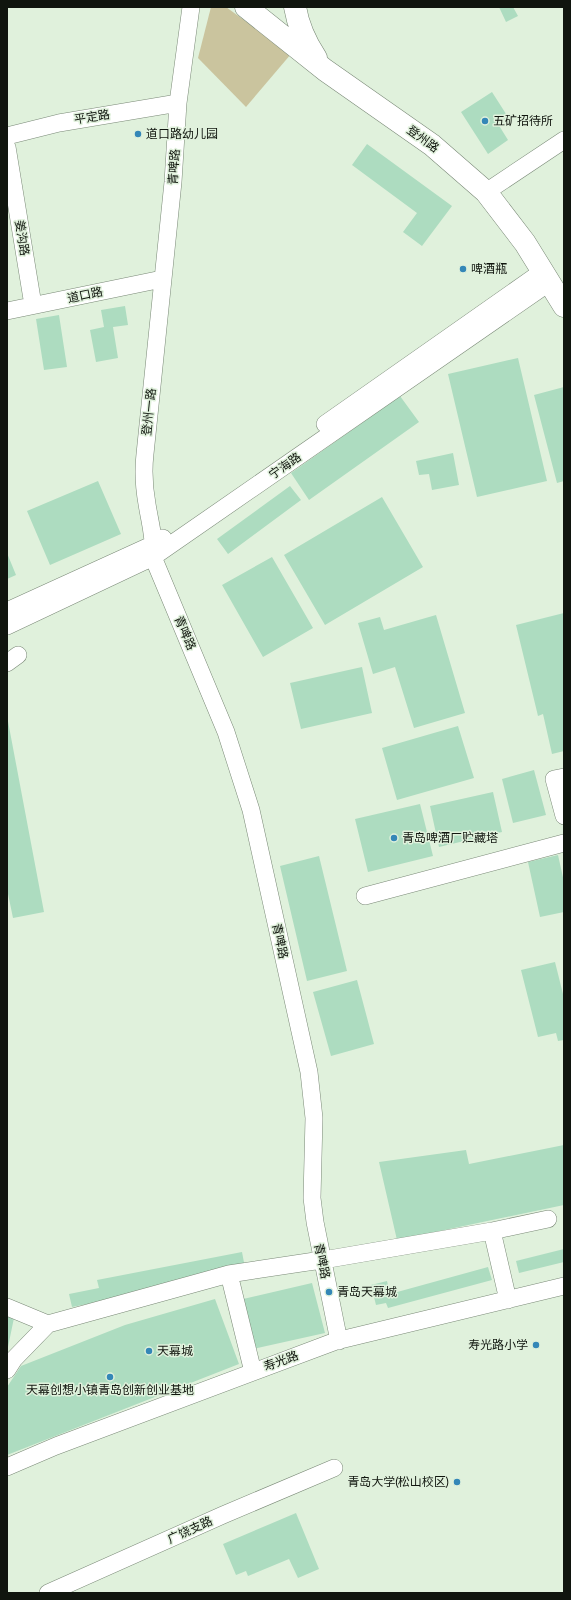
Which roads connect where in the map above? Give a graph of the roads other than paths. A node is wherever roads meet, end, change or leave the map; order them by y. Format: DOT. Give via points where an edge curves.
graph roads {
  1 [pos="191,7"];
  2 [pos="246,7"];
  3 [pos="277,7"];
  4 [pos="282,7"];
  5 [pos="295,7"];
  6 [pos="325,70"];
  7 [pos="178,103"];
  8 [pos="7,136"];
  9 [pos="564,140"];
  10 [pos="7,147"];
  11 [pos="486,192"];
  12 [pos="546,277"];
  13 [pos="162,279"];
  14 [pos="33,305"];
  15 [pos="564,306"];
  16 [pos="7,311"];
  17 [pos="154,551"];
  18 [pos="7,611"];
  19 [pos="7,626"];
  20 [pos="564,777"];
  21 [pos="564,816"];
  22 [pos="564,843"];
  23 [pos="365,896"];
  24 [pos="548,1218"];
  25 [pos="492,1231"];
  26 [pos="229,1274"];
  27 [pos="564,1286"];
  28 [pos="508,1300"];
  29 [pos="7,1307"];
  30 [pos="48,1324"];
  31 [pos="339,1341"];
  32 [pos="7,1370"];
  33 [pos="253,1372"];
  34 [pos="7,1467"];
  35 [pos="334,1468"];
  36 [pos="48,1593"];
  1 -- 7 [label="street, 青啤路"];
  2 -- 6 [label="main road, 登州路"];
  3 -- 4 [label="main road"];
  5 -- 6 [label="main road" via="303,35"];
  6 -- 11 [label="main road, 登州路" via="432,145"];
  7 -- 8 [label="street, 平定路" via="59,123"];
  7 -- 13 [label="street, 青啤路" via="174,182"];
  9 -- 11 [label="street"];
  10 -- 14 [label="street, 姜沟路"];
  11 -- 12 [label="main road, 登州路" via="525,243"];
  12 -- 15 [label="main road, 登州路"];
  12 -- 17 [label="street, 宁海路"];
  13 -- 14 [label="street, 道口路"];
  13 -- 17 [label="street, 登州一路" via="143,471"];
  14 -- 16 [label="street, 道口路"];
  17 -- 18 [label="street, 宁海路"];
  17 -- 19 [label="street, 宁海路"];
  17 -- 31 [label="street, 青啤路" via="226,732 251,810 309,1072 314,1118 312,1198"];
  20 -- 21 [label="street" via="554,779"];
  22 -- 23 [label="street"];
  24 -- 25 [label="street"];
  25 -- 26 [label="street"];
  25 -- 28 [label="street"];
  26 -- 30 [label="street"];
  26 -- 33 [label="street"];
  27 -- 28 [label="street, 寿光路"];
  28 -- 31 [label="street, 寿光路"];
  29 -- 30 [label="street"];
  30 -- 32 [label="street" via="14,1359"];
  31 -- 33 [label="street, 寿光路"];
  33 -- 34 [label="street, 寿光路"];
  35 -- 36 [label="street, 广饶支路"];
}
